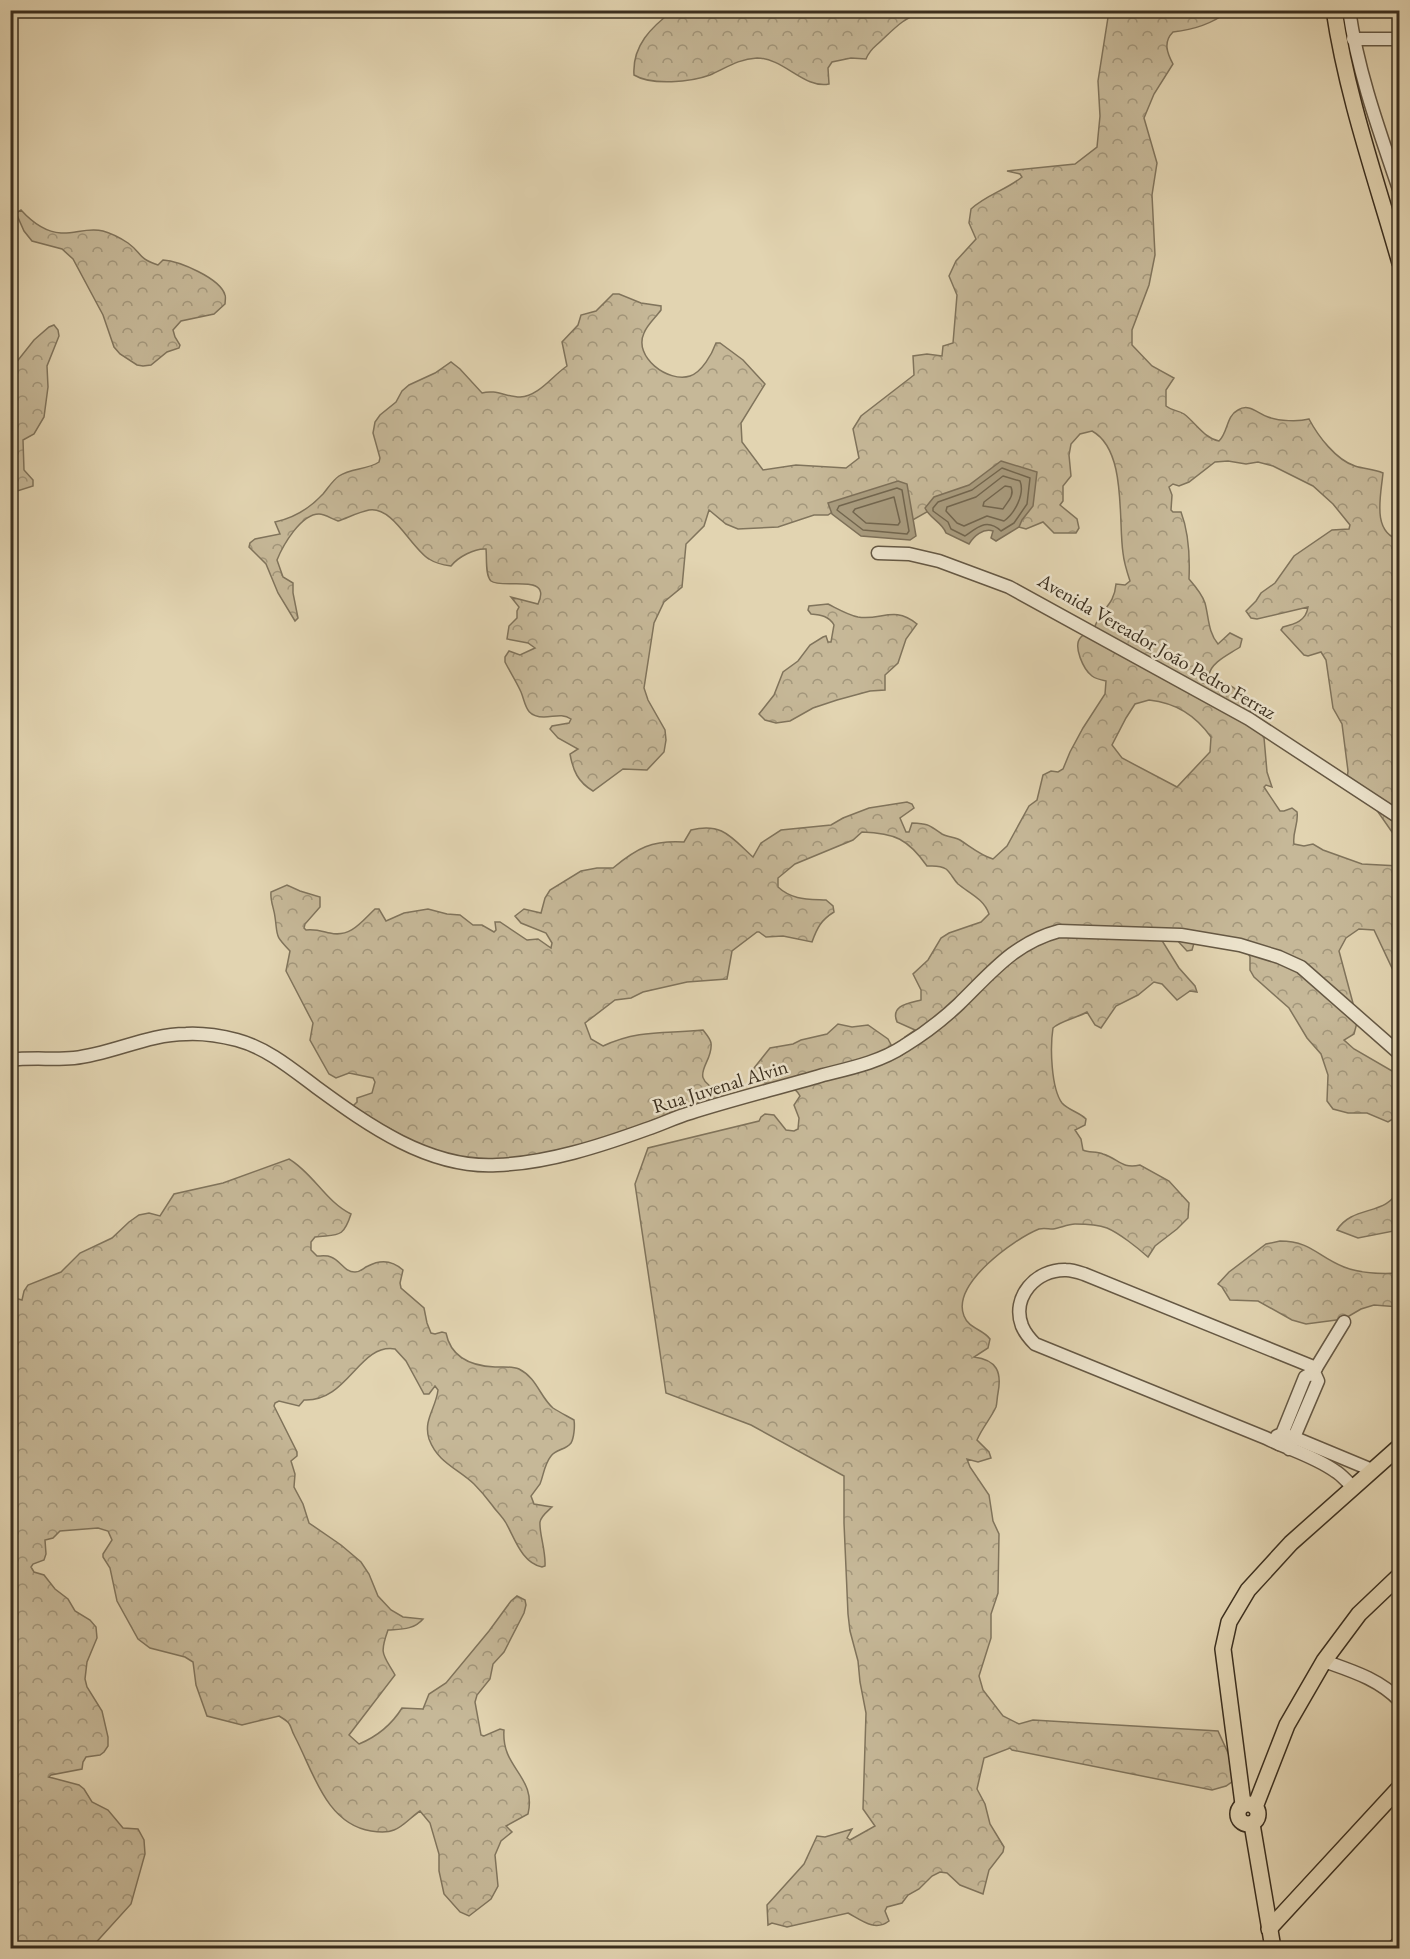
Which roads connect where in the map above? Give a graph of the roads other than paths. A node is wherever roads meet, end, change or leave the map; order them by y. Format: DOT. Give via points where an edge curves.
graph roads {
  1 [pos="1334,10"];
  2 [pos="1349,10"];
  3 [pos="1353,39"];
  4 [pos="1400,39"];
  5 [pos="1400,192"];
  6 [pos="1400,263"];
  7 [pos="878,553"];
  8 [pos="1400,818"];
  9 [pos="1400,1054"];
  10 [pos="10,1060"];
  11 [pos="1344,1322"];
  12 [pos="1315,1370"];
  13 [pos="1287,1441"];
  14 [pos="1400,1446"];
  15 [pos="1372,1470"];
  16 [pos="1353,1487"];
  17 [pos="1400,1575"];
  18 [pos="1324,1661"];
  19 [pos="1400,1701"];
  20 [pos="1400,1787"];
  21 [pos="1249,1805"];
  22 [pos="1269,1929"];
  23 [pos="1400,1941"];
  24 [pos="1273,1948"];
  25 [pos="1393,1948"];
  1 -- 6 [label="main road" via="1352,100"];
  2 -- 3 [label="street"];
  3 -- 4 [label="street"];
  3 -- 5 [label="street"];
  7 -- 8 [label="street, Avenida Vereador João Pedro Ferraz" via="909,554 939,561 1009,587 1249,719"];
  9 -- 10 [label="street, Rua Juvenal Alvin" via="1301,967 1279,957 1240,945 1181,935 1059,931 1023,946 928,1030 872,1062 688,1114 567,1154 525,1163 459,1163 393,1138 264,1051 217,1036 185,1034 72,1059"];
  11 -- 12 [label="street"];
  12 -- 13 [label="street" via="1318,1381"];
  12 -- 13 [label="street" via="1084,1274 1050,1272 1037,1278 1022,1296 1019,1318 1035,1344 1266,1438"];
  13 -- 15 [label="street"];
  13 -- 16 [label="street" via="1336,1471"];
  14 -- 15 [label="main road"];
  15 -- 16 [label="main road"];
  16 -- 21 [label="main road" via="1262,1574 1229,1622 1223,1649"];
  17 -- 18 [label="main road" via="1359,1614"];
  18 -- 19 [label="street" via="1375,1680"];
  18 -- 21 [label="main road" via="1287,1725"];
  20 -- 22 [label="main road"];
  21 -- 22 [label="main road" via="1238,1808 1240,1820 1252,1824"];
  22 -- 24 [label="main road"];
  23 -- 25 [label="street"];
}
